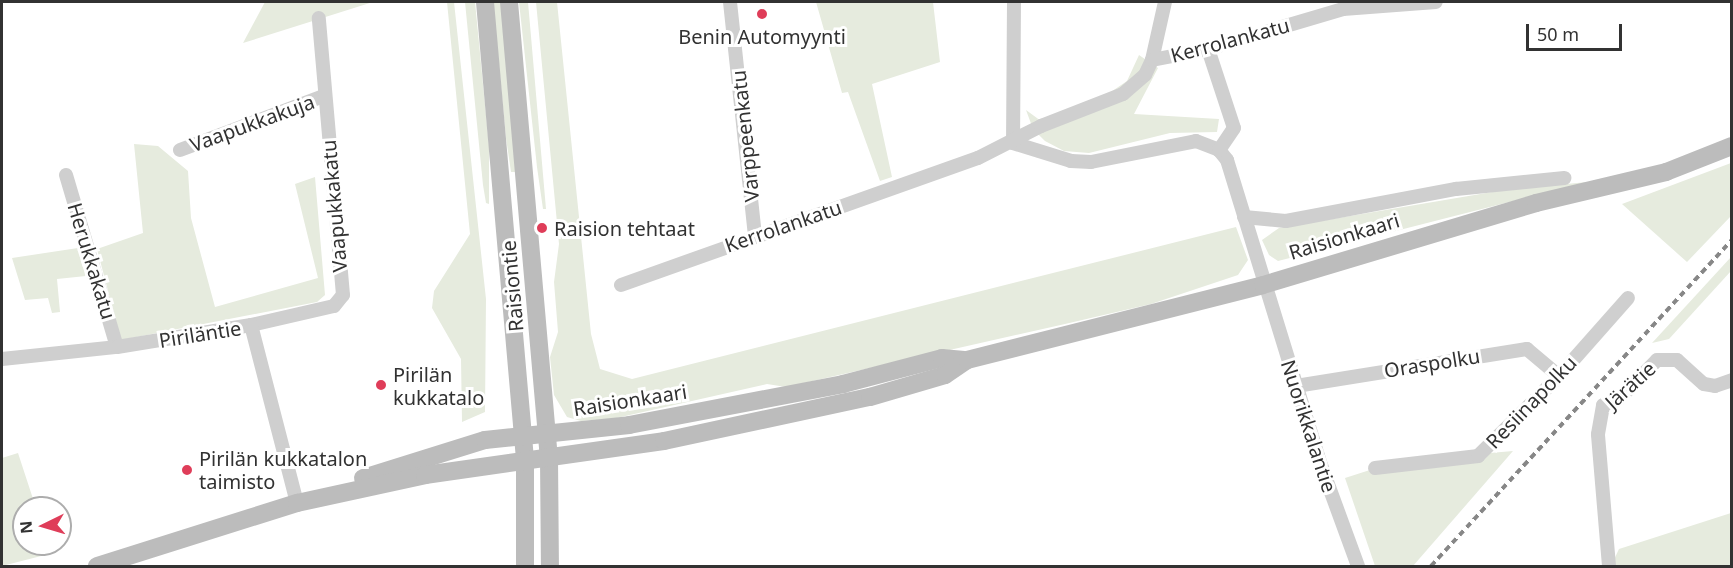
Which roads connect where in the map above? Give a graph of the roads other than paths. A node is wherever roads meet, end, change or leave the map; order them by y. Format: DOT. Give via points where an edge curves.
graph roads {
  1 [pos="485,2"];
  2 [pos="509,2"];
  3 [pos="730,2"];
  4 [pos="1014,2"];
  5 [pos="1165,2"];
  6 [pos="1417,2"];
  7 [pos="1436,2"];
  8 [pos="319,18"];
  9 [pos="1208,49"];
  10 [pos="1152,60"];
  11 [pos="324,96"];
  12 [pos="1013,143"];
  13 [pos="1731,146"];
  14 [pos="180,150"];
  15 [pos="1219,150"];
  16 [pos="66,175"];
  17 [pos="1564,178"];
  18 [pos="1244,217"];
  19 [pos="755,235"];
  20 [pos="621,285"];
  21 [pos="1263,285"];
  22 [pos="1628,298"];
  23 [pos="251,325"];
  24 [pos="117,347"];
  25 [pos="2,359"];
  26 [pos="966,360"];
  27 [pos="1559,376"];
  28 [pos="1731,380"];
  29 [pos="1296,386"];
  30 [pos="548,434"];
  31 [pos="523,436"];
  32 [pos="549,458"];
  33 [pos="525,460"];
  34 [pos="1375,468"];
  35 [pos="301,502"];
  36 [pos="97,567"];
  37 [pos="525,567"];
  38 [pos="550,567"];
  39 [pos="1358,567"];
  40 [pos="1609,567"];
  1 -- 31 [label="main road, Raisiontie"];
  2 -- 30 [label="main road, Raisiontie"];
  3 -- 19 [label="street, Varppeenkatu"];
  4 -- 12 [label="street"];
  5 -- 10 [label="street"];
  6 -- 7 [label="street, Kerrolankatu"];
  6 -- 9 [label="street, Kerrolankatu" via="1343,9"];
  8 -- 11 [label="street, Vaapukkakatu"];
  9 -- 10 [label="street, Kerrolankatu"];
  9 -- 15 [label="street" via="1234,128"];
  10 -- 12 [label="street, Kerrolankatu" via="1145,75 1123,94 1041,126"];
  11 -- 14 [label="street, Vaapukkakuja"];
  11 -- 23 [label="street, Vaapukkakatu" via="342,296 334,306"];
  12 -- 15 [label="street" via="1081,162 1183,141 1196,141"];
  12 -- 19 [label="street, Kerrolankatu"];
  13 -- 21 [label="main road, Raisionkaari" via="1666,172 1536,203"];
  15 -- 18 [label="street" via="1227,160"];
  16 -- 24 [label="street, Herukkakatu"];
  17 -- 18 [label="street" via="1456,189 1286,221"];
  18 -- 21 [label="street"];
  19 -- 20 [label="street, Kerrolankatu"];
  21 -- 26 [label="main road, Raisionkaari"];
  21 -- 29 [label="street, Nuorikkalantie"];
  22 -- 27 [label="street, Resiinapolku"];
  23 -- 24 [label="street, Piriläntie"];
  23 -- 35 [label="street, Piriläntie"];
  24 -- 25 [label="street, Piriläntie"];
  26 -- 30 [label="main road, Raisionkaari" via="942,358 760,400 629,425"];
  26 -- 32 [label="main road, Raisionkaari" via="945,375 848,403 664,441"];
  27 -- 29 [label="street, Oraspolku" via="1527,349"];
  27 -- 34 [label="street, Resiinapolku" via="1478,456"];
  28 -- 40 [label="street, Järätie" via="1715,386 1704,384 1677,360 1667,358 1650,365 1619,399 1603,405 1598,434"];
  29 -- 39 [label="street, Nuorikkalantie"];
  30 -- 31 [label="main road, Raisionkaari"];
  30 -- 32 [label="main road, Raisiontie"];
  31 -- 33 [label="main road, Raisiontie"];
  31 -- 35 [label="main road, Raisionkaari" via="485,440 439,452"];
  32 -- 33 [label="main road, Raisionkaari"];
  32 -- 38 [label="main road, Raisiontie"];
  33 -- 35 [label="main road, Raisionkaari" via="425,475"];
  33 -- 37 [label="main road, Raisiontie"];
  35 -- 36 [label="main road, Raisionkaari"];
}
